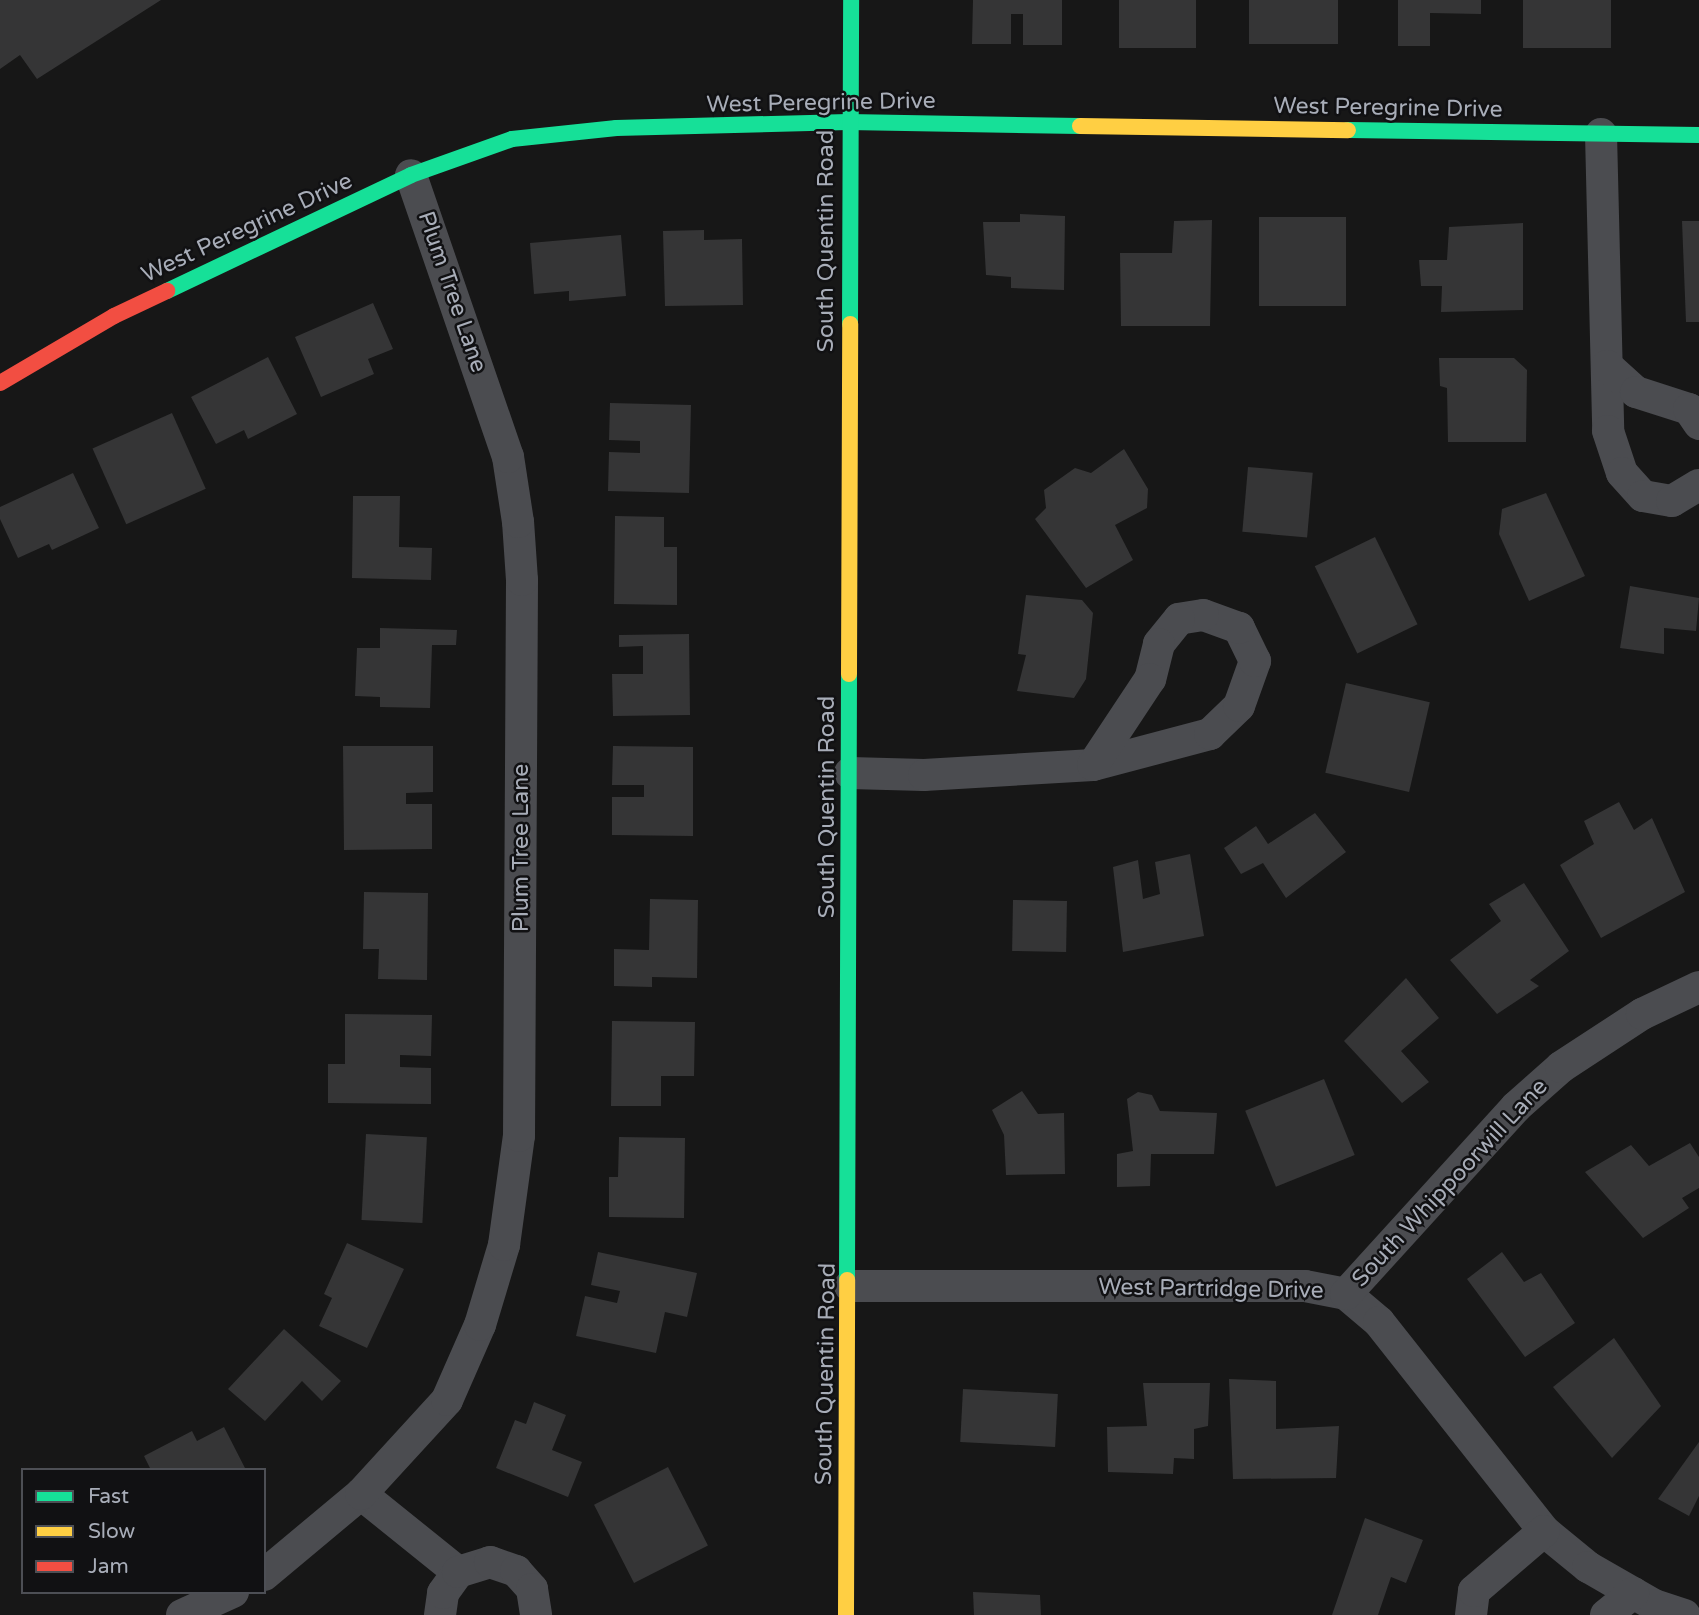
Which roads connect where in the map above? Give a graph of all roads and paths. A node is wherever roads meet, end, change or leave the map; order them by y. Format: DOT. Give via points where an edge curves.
graph roads {
  1 [pos="851,0"];
  2 [pos="848,122"];
  3 [pos="1601,134"];
  4 [pos="1699,135"];
  5 [pos="411,175"];
  6 [pos="1607,366"];
  7 [pos="0,383"];
  8 [pos="1699,424"];
  9 [pos="1699,485"];
  10 [pos="1093,765"];
  11 [pos="850,773"];
  12 [pos="1699,987"];
  13 [pos="850,1286"];
  14 [pos="1346,1294"];
  15 [pos="362,1494"];
  16 [pos="1544,1531"];
  17 [pos="458,1572"];
  18 [pos="266,1573"];
  19 [pos="1633,1593"];
  20 [pos="229,1594"];
  21 [pos="183,1615"];
  22 [pos="440,1615"];
  23 [pos="536,1615"];
  24 [pos="846,1615"];
  25 [pos="1471,1615"];
  26 [pos="1606,1615"];
  27 [pos="1684,1615"];
  1 -- 2 [label="street, South Quentin Road"];
  2 -- 3 [label="street, West Peregrine Drive"];
  2 -- 5 [label="street, West Peregrine Drive" via="616,128 525,138"];
  2 -- 11 [label="street, South Quentin Road"];
  3 -- 4 [label="street, West Peregrine Drive"];
  3 -- 6 [label="street"];
  5 -- 7 [label="street, West Peregrine Drive" via="114,316"];
  5 -- 15 [label="street, Plum Tree Lane" via="508,457 518,522 522,580 519,1136 504,1245 480,1325 447,1400"];
  6 -- 8 [label="street" via="1636,392 1689,409"];
  6 -- 9 [label="street" via="1608,431 1622,473 1643,496 1662,499 1672,500"];
  10 -- 10 [label="street" via="1210,734 1239,706 1255,662 1239,628 1203,615 1179,620 1159,644 1150,679"];
  10 -- 11 [label="street" via="924,775"];
  11 -- 13 [label="street, South Quentin Road"];
  12 -- 14 [label="street, South Whippoorwill Lane" via="1642,1014 1561,1067 1516,1107"];
  13 -- 14 [label="street, West Partridge Drive" via="1305,1286"];
  13 -- 24 [label="street, South Quentin Road"];
  14 -- 16 [label="street, West Partridge Drive" via="1379,1322"];
  15 -- 17 [label="street"];
  15 -- 18 [label="street, Plum Tree Lane"];
  16 -- 19 [label="street, West Partridge Drive" via="1588,1567"];
  16 -- 25 [label="street" via="1474,1591"];
  17 -- 22 [label="street" via="443,1593"];
  17 -- 23 [label="street" via="490,1562 516,1571 532,1589"];
  19 -- 26 [label="street"];
  19 -- 27 [label="street, West Partridge Drive"];
  20 -- 21 [label="street"];
}
